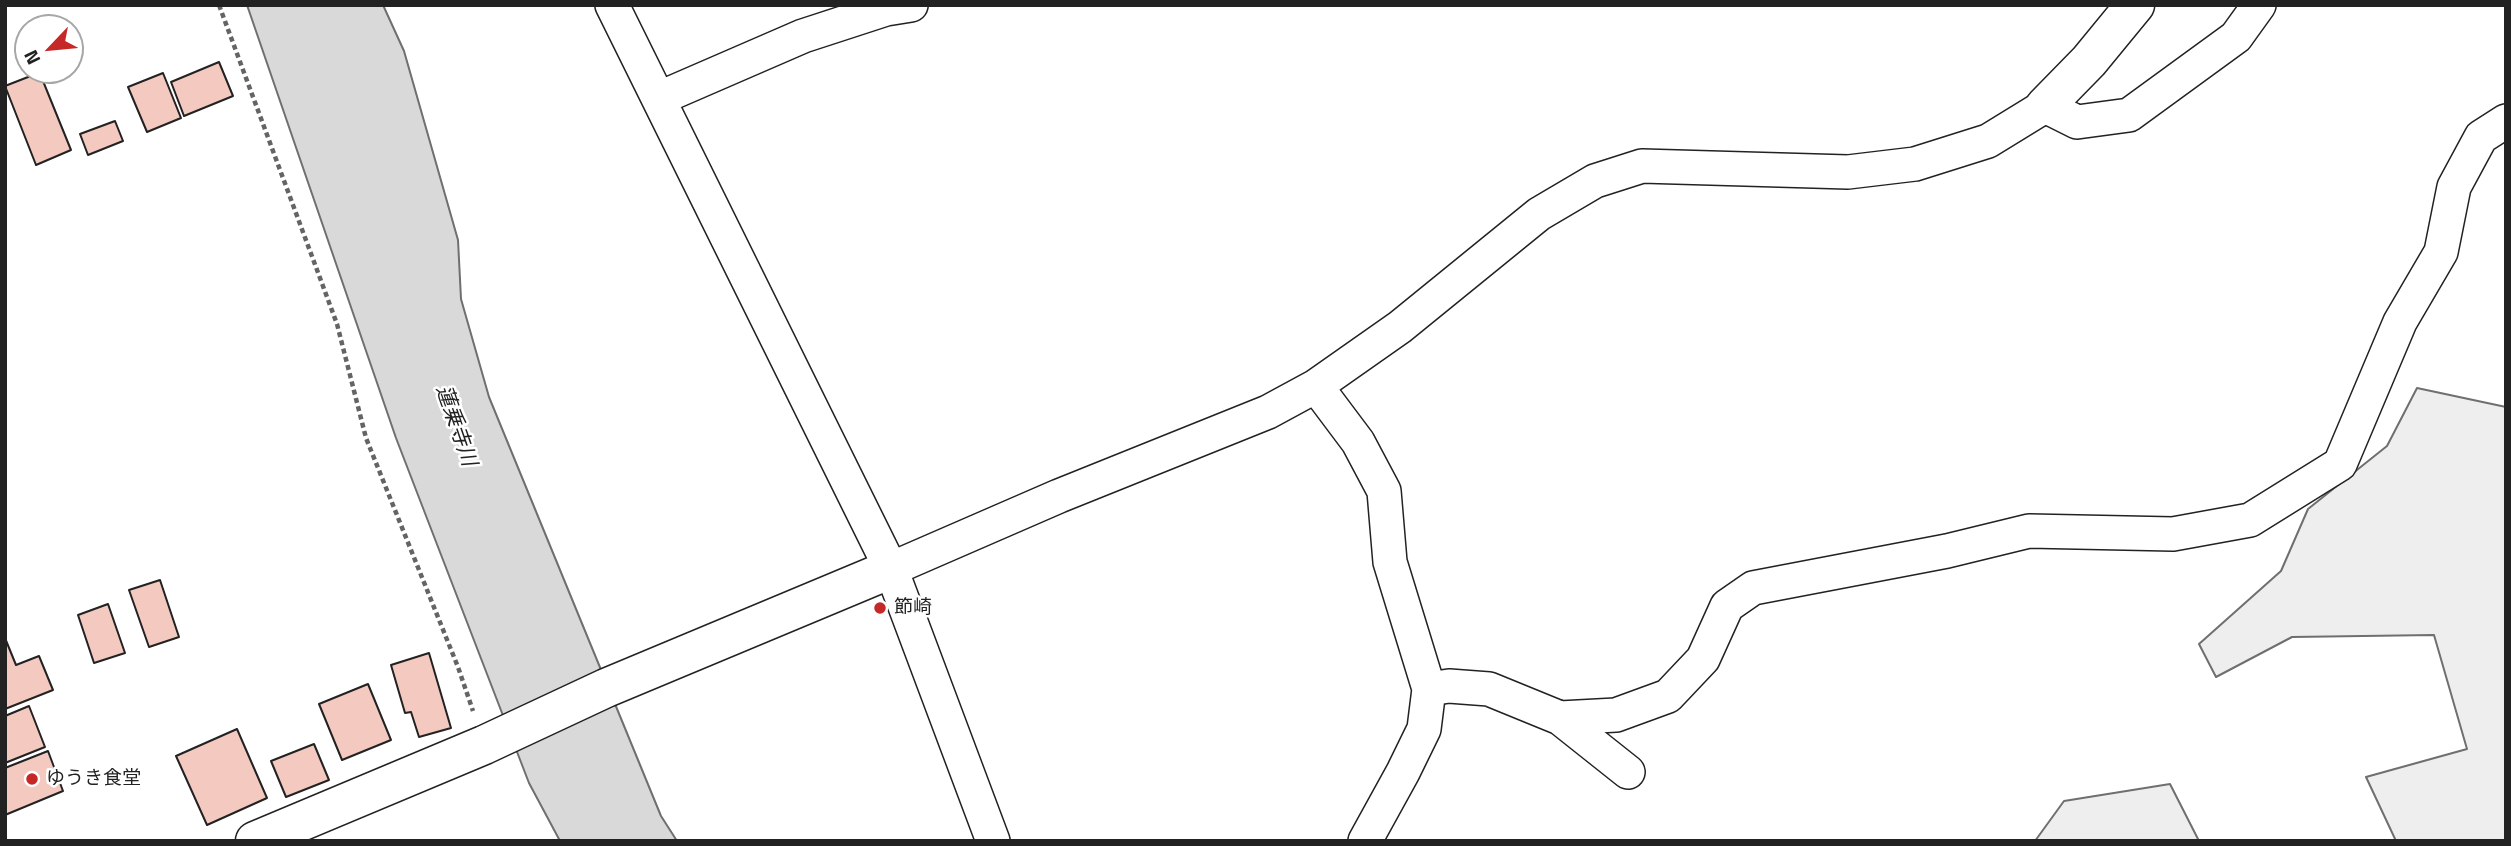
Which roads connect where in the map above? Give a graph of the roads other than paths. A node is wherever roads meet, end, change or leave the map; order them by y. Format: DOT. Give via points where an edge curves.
graph roads {
  1 [pos="612,5"];
  2 [pos="911,5"];
  3 [pos="2136,5"];
  4 [pos="2259,5"];
  5 [pos="660,98"];
  6 [pos="2045,106"];
  7 [pos="2506,121"];
  8 [pos="1317,386"];
  9 [pos="891,569"];
  10 [pos="1429,689"];
  11 [pos="1560,718"];
  12 [pos="1628,772"];
  13 [pos="255,841"];
  14 [pos="993,841"];
  15 [pos="1365,841"];
  1 -- 5 [label="street"];
  2 -- 5 [label="street" via="803,36"];
  3 -- 6 [label="street"];
  4 -- 6 [label="street" via="2236,37 2129,115 2077,122"];
  5 -- 9 [label="street"];
  6 -- 8 [label="street" via="1988,141 1915,164 1848,172 1642,166 1595,181 1539,214 1400,327"];
  7 -- 11 [label="street" via="2481,137 2454,187 2441,253 2400,322 2340,464 2250,520 2173,534 2029,531 1753,588 1727,606 1703,659 1668,696 1616,715"];
  8 -- 9 [label="street" via="1268,412"];
  8 -- 10 [label="street" via="1358,442 1384,491 1390,562"];
  9 -- 13 [label="street"];
  9 -- 14 [label="street"];
  10 -- 11 [label="street" via="1489,689"];
  10 -- 15 [label="street" via="1424,729"];
  11 -- 12 [label="street"];
}
